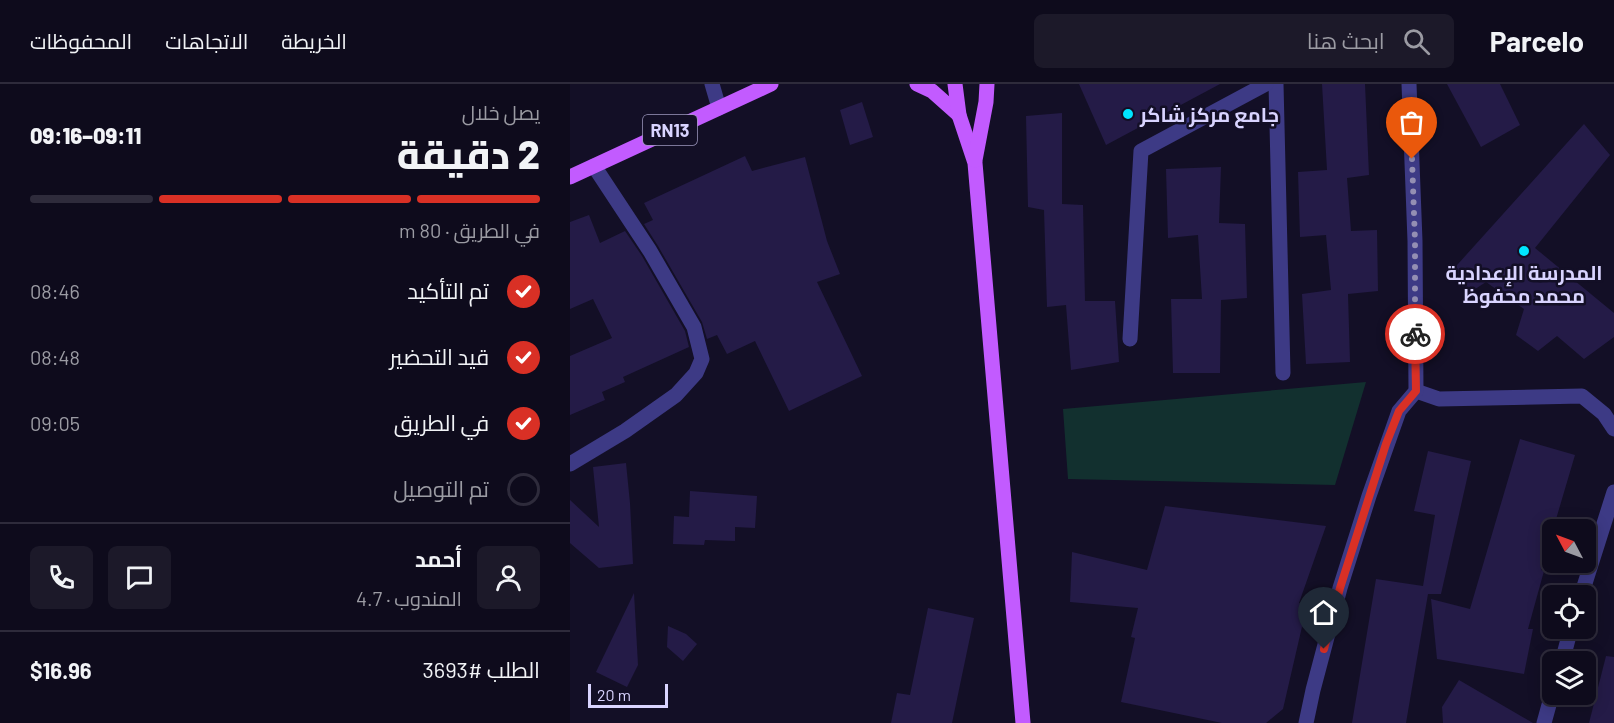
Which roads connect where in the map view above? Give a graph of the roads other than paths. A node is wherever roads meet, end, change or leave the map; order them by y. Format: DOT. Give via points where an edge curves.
graph roads {
  1 [pos="712,84"];
  2 [pos="918,84"];
  3 [pos="955,84"];
  4 [pos="987,84"];
  5 [pos="993,84"];
  6 [pos="1266,84"];
  7 [pos="1276,84"];
  8 [pos="1409,84"];
  9 [pos="763,86"];
  10 [pos="986,102"];
  11 [pos="719,108"];
  12 [pos="959,115"];
  13 [pos="975,163"];
  14 [pos="594,166"];
  15 [pos="570,177"];
  16 [pos="1130,339"];
  17 [pos="1283,373"];
  18 [pos="1416,391"];
  19 [pos="1614,429"];
  20 [pos="570,464"];
  21 [pos="1614,492"];
  22 [pos="1584,585"];
  23 [pos="1549,705"];
  24 [pos="1023,723"];
  25 [pos="1306,723"];
  26 [pos="1544,723"];
  1 -- 11 [label="street"];
  2 -- 12 [label="main road"];
  3 -- 12 [label="main road"];
  4 -- 10 [label="main road"];
  5 -- 10 [label="main road"];
  6 -- 16 [label="street" via="1142,151"];
  7 -- 17 [label="street"];
  8 -- 18 [label="street"];
  9 -- 11 [label="main road, RN13"];
  10 -- 13 [label="main road"];
  11 -- 14 [label="main road, RN13"];
  12 -- 13 [label="main road"];
  13 -- 24 [label="main road"];
  14 -- 15 [label="main road, RN13"];
  14 -- 20 [label="street" via="694,327 702,359 696,373 676,395"];
  18 -- 19 [label="street" via="1439,399 1582,396 1604,414"];
  18 -- 25 [label="street" via="1399,411 1369,496"];
  21 -- 22 [label="street"];
  23 -- 26 [label="street"];
}
